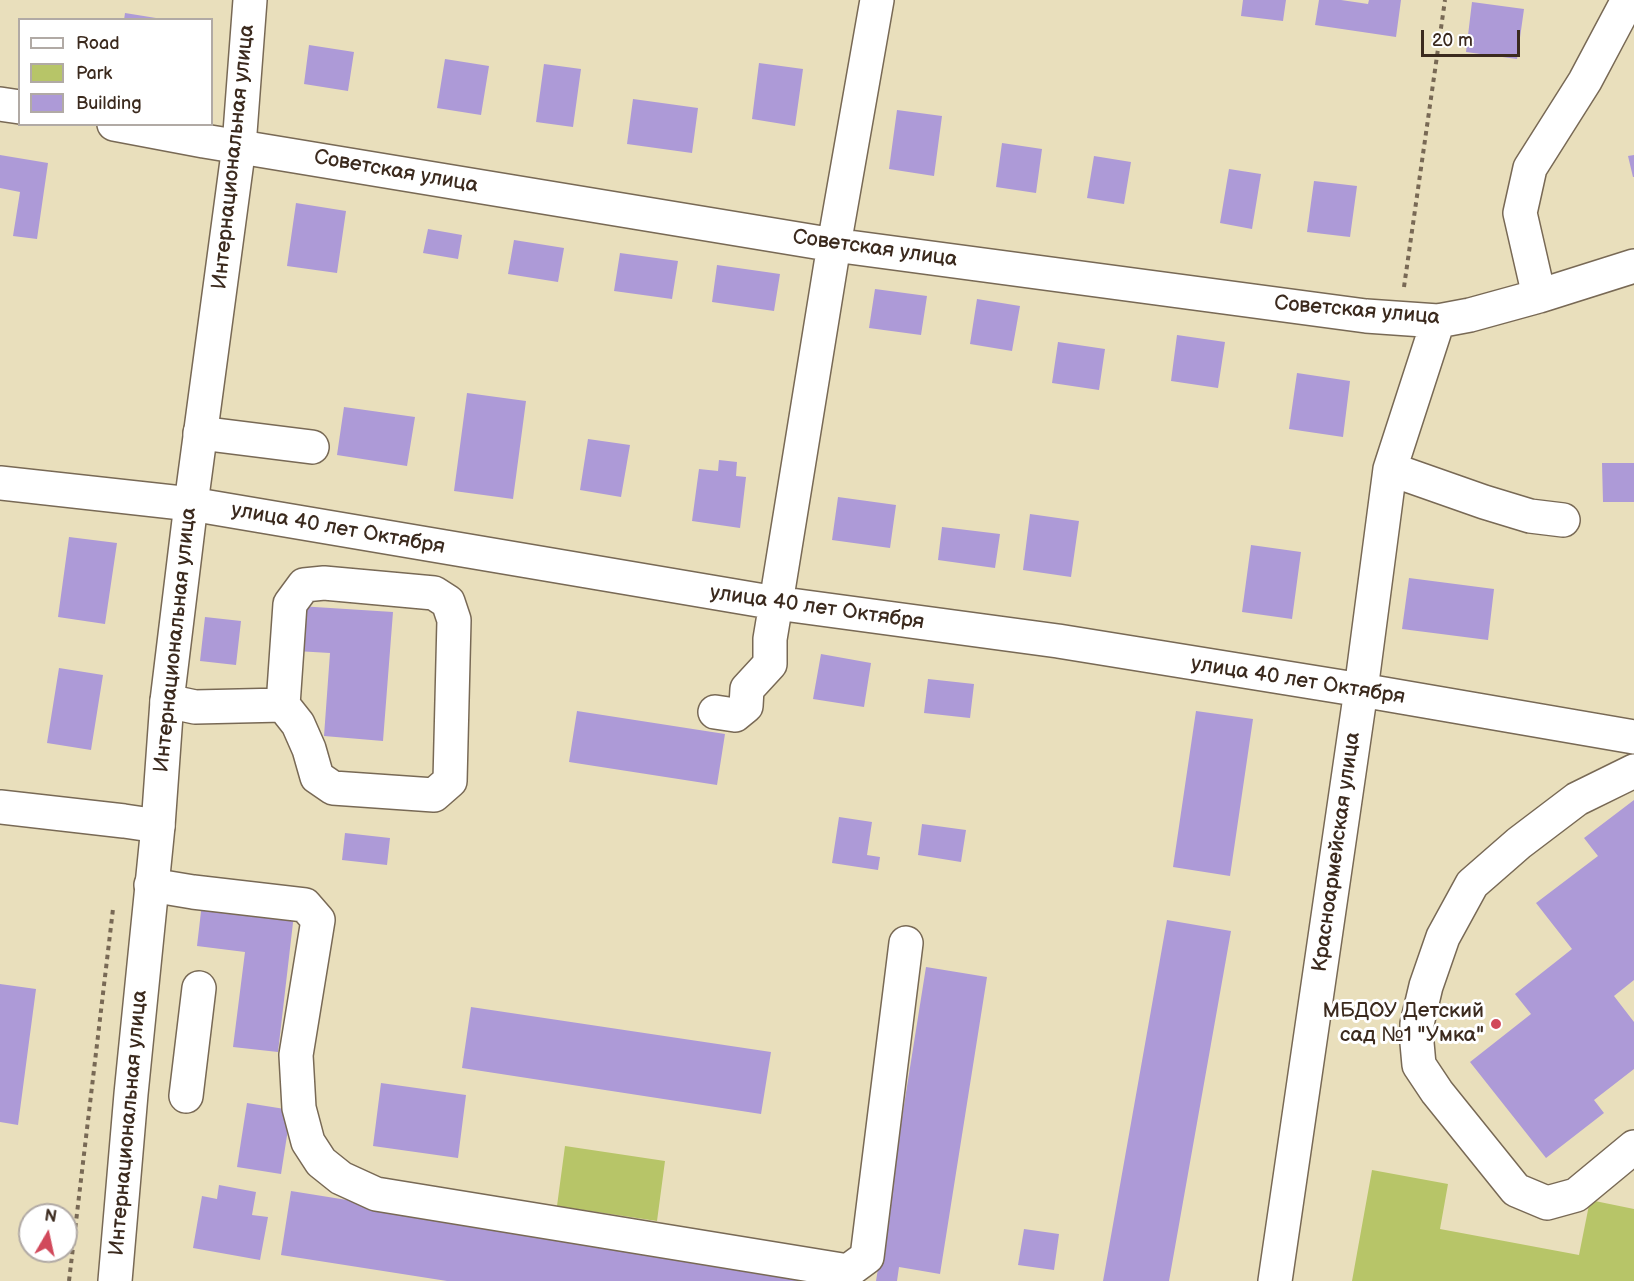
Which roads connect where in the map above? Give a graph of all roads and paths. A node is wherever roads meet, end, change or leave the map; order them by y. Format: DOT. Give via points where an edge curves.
graph roads {
  1 [pos="250,0"];
  2 [pos="877,0"];
  3 [pos="1445,0"];
  4 [pos="1628,0"];
  5 [pos="0,104"];
  6 [pos="18,107"];
  7 [pos="125,126"];
  8 [pos="239,146"];
  9 [pos="834,244"];
  10 [pos="1634,266"];
  11 [pos="1539,296"];
  12 [pos="1400,319"];
  13 [pos="1438,321"];
  14 [pos="200,433"];
  15 [pos="312,447"];
  16 [pos="1390,469"];
  17 [pos="0,483"];
  18 [pos="191,504"];
  19 [pos="1563,520"];
  20 [pos="776,603"];
  21 [pos="1360,690"];
  22 [pos="167,701"];
  23 [pos="283,705"];
  24 [pos="716,712"];
  25 [pos="1634,738"];
  26 [pos="1634,771"];
  27 [pos="0,807"];
  28 [pos="158,826"];
  29 [pos="151,885"];
  30 [pos="906,943"];
  31 [pos="199,988"];
  32 [pos="1311,1029"];
  33 [pos="1417,1042"];
  34 [pos="186,1096"];
  35 [pos="1634,1147"];
  36 [pos="115,1281"];
  37 [pos="1275,1281"];
  1 -- 8 [label="street, Интернациональная улица"];
  2 -- 9 [label="street"];
  3 -- 12 [label="path"];
  4 -- 11 [label="street" via="1585,81 1530,168 1520,213"];
  5 -- 6 [label="street"];
  7 -- 8 [label="street, Советская улица"];
  8 -- 9 [label="street, Советская улица"];
  8 -- 14 [label="street, Интернациональная улица"];
  9 -- 12 [label="street, Советская улица"];
  9 -- 20 [label="street"];
  10 -- 11 [label="street, Советская улица"];
  11 -- 13 [label="street, Советская улица"];
  12 -- 13 [label="street, Советская улица"];
  13 -- 16 [label="street, Красноармейская улица"];
  14 -- 15 [label="street"];
  14 -- 18 [label="street, Интернациональная улица"];
  16 -- 19 [label="street" via="1530,516"];
  16 -- 21 [label="street, Красноармейская улица"];
  17 -- 18 [label="street, улица 40 лет Октября"];
  18 -- 20 [label="street, улица 40 лет Октября"];
  18 -- 22 [label="street, Интернациональная улица"];
  20 -- 21 [label="street, улица 40 лет Октября" via="1058,641"];
  20 -- 24 [label="street" via="770,664 747,689 746,706 735,715"];
  21 -- 25 [label="street, улица 40 лет Октября"];
  21 -- 32 [label="street, Красноармейская улица"];
  22 -- 23 [label="street" via="195,707"];
  22 -- 28 [label="street, Интернациональная улица"];
  23 -- 23 [label="street" via="298,724 317,777 333,788 434,795 450,781 454,620 448,602 435,593 324,583 304,585 290,604"];
  26 -- 33 [label="street" via="1577,799 1472,884 1443,937 1426,986"];
  27 -- 28 [label="street"];
  28 -- 29 [label="street, Интернациональная улица"];
  29 -- 30 [label="street" via="305,905 318,920 296,1055 299,1108 308,1142 321,1162 341,1178 376,1194 848,1271 867,1257"];
  29 -- 36 [label="street, Интернациональная улица"];
  31 -- 34 [label="street"];
  32 -- 33 [label="path"];
  32 -- 37 [label="street, Красноармейская улица"];
  33 -- 35 [label="street" via="1419,1065 1515,1190 1547,1203 1576,1195"];
}
